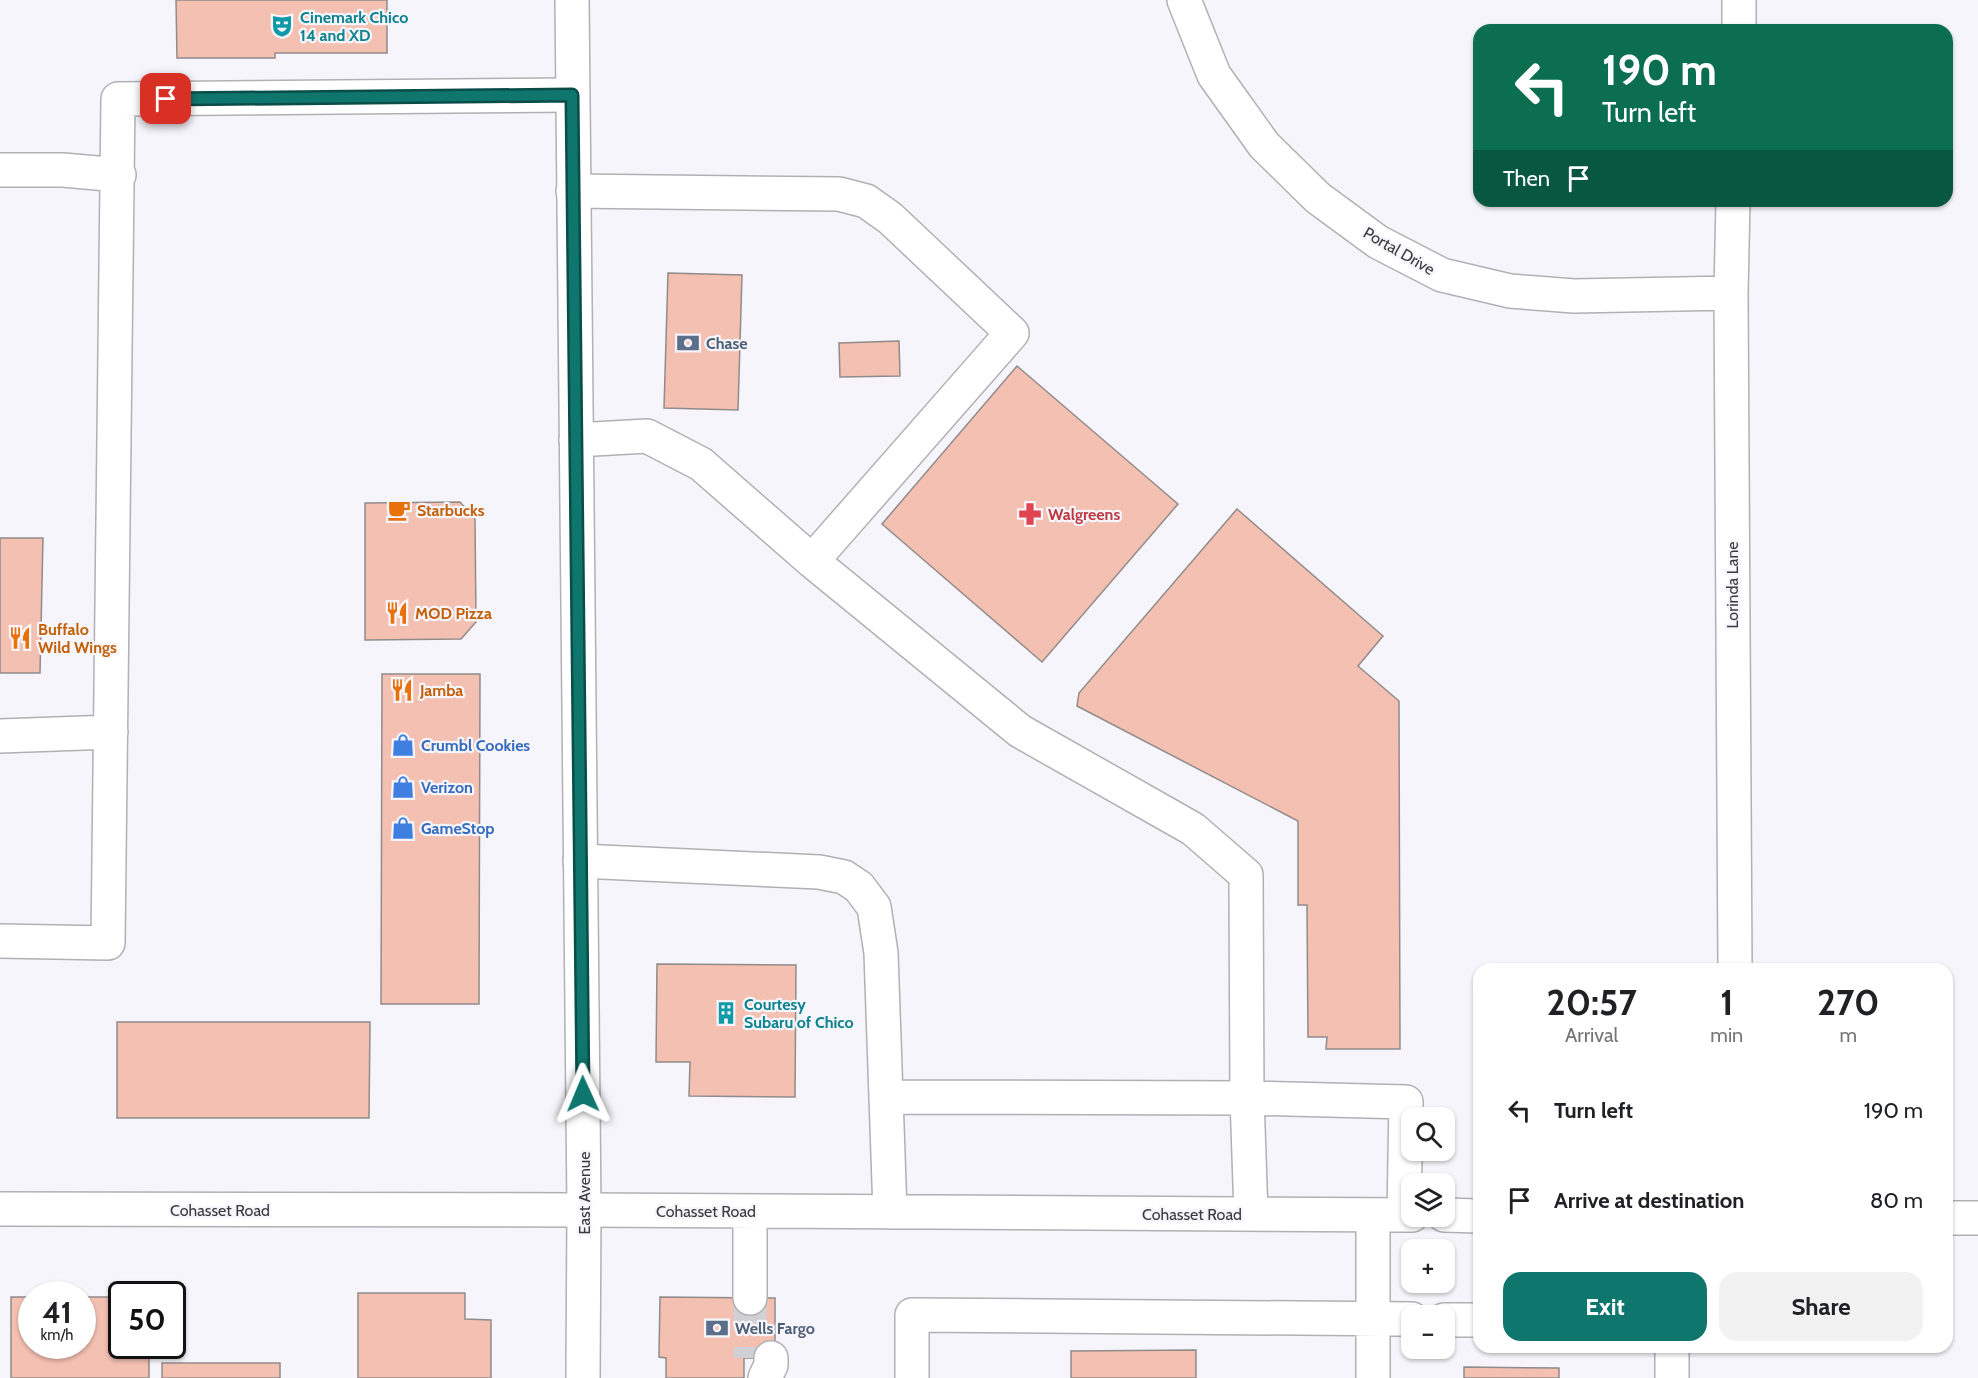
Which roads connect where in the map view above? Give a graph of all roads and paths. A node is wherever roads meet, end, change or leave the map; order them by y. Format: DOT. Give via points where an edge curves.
graph roads {
  1 [pos="572,0"];
  2 [pos="1184,0"];
  3 [pos="1739,0"];
  4 [pos="1738,24"];
  5 [pos="572,95"];
  6 [pos="0,170"];
  7 [pos="119,175"];
  8 [pos="573,191"];
  9 [pos="1734,207"];
  10 [pos="1731,293"];
  11 [pos="576,440"];
  12 [pos="812,561"];
  13 [pos="111,732"];
  14 [pos="0,736"];
  15 [pos="580,861"];
  16 [pos="0,941"];
  17 [pos="1735,963"];
  18 [pos="886,1096"];
  19 [pos="1247,1098"];
  20 [pos="0,1209"];
  21 [pos="584,1210"];
  22 [pos="761,1211"];
  23 [pos="890,1212"];
  24 [pos="1251,1214"];
  25 [pos="1396,1215"];
  26 [pos="1455,1215"];
  27 [pos="1473,1216"];
  28 [pos="1953,1218"];
  29 [pos="1978,1218"];
  30 [pos="760,1298"];
  31 [pos="1373,1319"];
  32 [pos="1401,1320"];
  33 [pos="1455,1320"];
  34 [pos="1473,1320"];
  35 [pos="1672,1353"];
  36 [pos="583,1378"];
  37 [pos="912,1378"];
  38 [pos="1373,1378"];
  39 [pos="1672,1378"];
  1 -- 5 [label="street, East Avenue"];
  2 -- 10 [label="street, Portal Drive" via="1214,75 1264,145 1318,198 1378,242 1442,275 1510,291 1574,296"];
  3 -- 4 [label="street"];
  5 -- 7 [label="street" via="118,99"];
  5 -- 8 [label="street, East Avenue"];
  6 -- 7 [label="street"];
  7 -- 13 [label="street"];
  8 -- 11 [label="street, East Avenue"];
  8 -- 12 [label="street" via="828,193 866,201 1012,333"];
  9 -- 10 [label="street, Lorinda Lane"];
  10 -- 17 [label="street, Lorinda Lane"];
  11 -- 12 [label="street" via="647,436 701,464"];
  11 -- 15 [label="street, East Avenue"];
  12 -- 19 [label="street" via="1020,731 1193,829 1245,875"];
  13 -- 14 [label="street"];
  13 -- 16 [label="street" via="108,943"];
  15 -- 18 [label="street" via="819,872 844,877 859,887 874,907 881,953"];
  15 -- 21 [label="street, East Avenue"];
  18 -- 19 [label="street"];
  18 -- 23 [label="street"];
  19 -- 24 [label="street"];
  19 -- 25 [label="street" via="1406,1102"];
  20 -- 21 [label="street, Cohasset Road"];
  21 -- 22 [label="street, Cohasset Road"];
  21 -- 36 [label="street, East Avenue"];
  22 -- 23 [label="street, Cohasset Road"];
  22 -- 30 [label="street"];
  23 -- 24 [label="street, Cohasset Road"];
  24 -- 25 [label="street, Cohasset Road"];
  25 -- 31 [label="street"];
  26 -- 27 [label="street"];
  28 -- 29 [label="street"];
  31 -- 32 [label="street"];
  31 -- 37 [label="street" via="912,1315"];
  31 -- 38 [label="street"];
  33 -- 34 [label="street"];
  35 -- 39 [label="street"];
}
